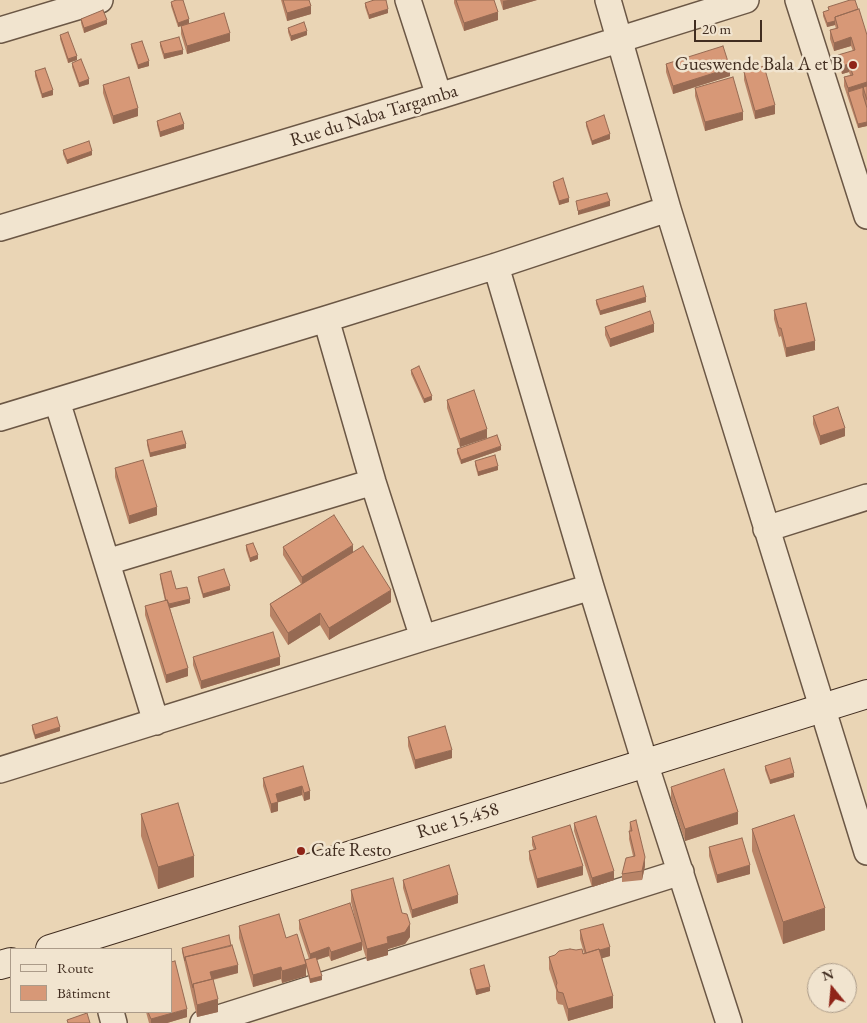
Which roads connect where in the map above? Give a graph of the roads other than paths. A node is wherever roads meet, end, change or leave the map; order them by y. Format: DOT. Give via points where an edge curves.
graph roads {
  1 [pos="100,0"];
  2 [pos="408,0"];
  3 [pos="608,0"];
  4 [pos="746,0"];
  5 [pos="798,0"];
  6 [pos="0,30"];
  7 [pos="620,40"];
  8 [pos="440,96"];
  9 [pos="858,158"];
  10 [pos="668,209"];
  11 [pos="867,216"];
  12 [pos="0,228"];
  13 [pos="496,266"];
  14 [pos="326,319"];
  15 [pos="56,401"];
  16 [pos="0,418"];
  17 [pos="373,482"];
  18 [pos="867,497"];
  19 [pos="766,529"];
  20 [pos="107,562"];
  21 [pos="591,587"];
  22 [pos="423,638"];
  23 [pos="867,694"];
  24 [pos="823,708"];
  25 [pos="156,722"];
  26 [pos="645,763"];
  27 [pos="0,770"];
  28 [pos="867,852"];
  29 [pos="681,872"];
  30 [pos="91,943"];
  31 [pos="57,948"];
  32 [pos="203,1023"];
  33 [pos="729,1023"];
  1 -- 6 [label="street"];
  2 -- 8 [label="street"];
  3 -- 7 [label="street"];
  4 -- 7 [label="street, Rue du Naba Targamba"];
  5 -- 9 [label="street"];
  7 -- 8 [label="street, Rue du Naba Targamba"];
  7 -- 10 [label="street"];
  8 -- 12 [label="street, Rue du Naba Targamba"];
  9 -- 11 [label="street"];
  10 -- 13 [label="street"];
  10 -- 19 [label="street"];
  13 -- 14 [label="street"];
  13 -- 21 [label="street"];
  14 -- 15 [label="street"];
  14 -- 17 [label="street"];
  15 -- 16 [label="street"];
  15 -- 20 [label="street"];
  17 -- 20 [label="street"];
  17 -- 22 [label="street"];
  18 -- 19 [label="street"];
  19 -- 24 [label="street"];
  20 -- 25 [label="street"];
  21 -- 22 [label="street"];
  21 -- 26 [label="street"];
  22 -- 25 [label="street"];
  23 -- 24 [label="main road, Rue 15.458"];
  24 -- 26 [label="main road, Rue 15.458"];
  24 -- 28 [label="street"];
  25 -- 27 [label="street"];
  26 -- 29 [label="street"];
  26 -- 30 [label="main road, Rue 15.458"];
  29 -- 32 [label="street"];
  29 -- 33 [label="street"];
  30 -- 31 [label="main road, Rue 15.458"];
}
